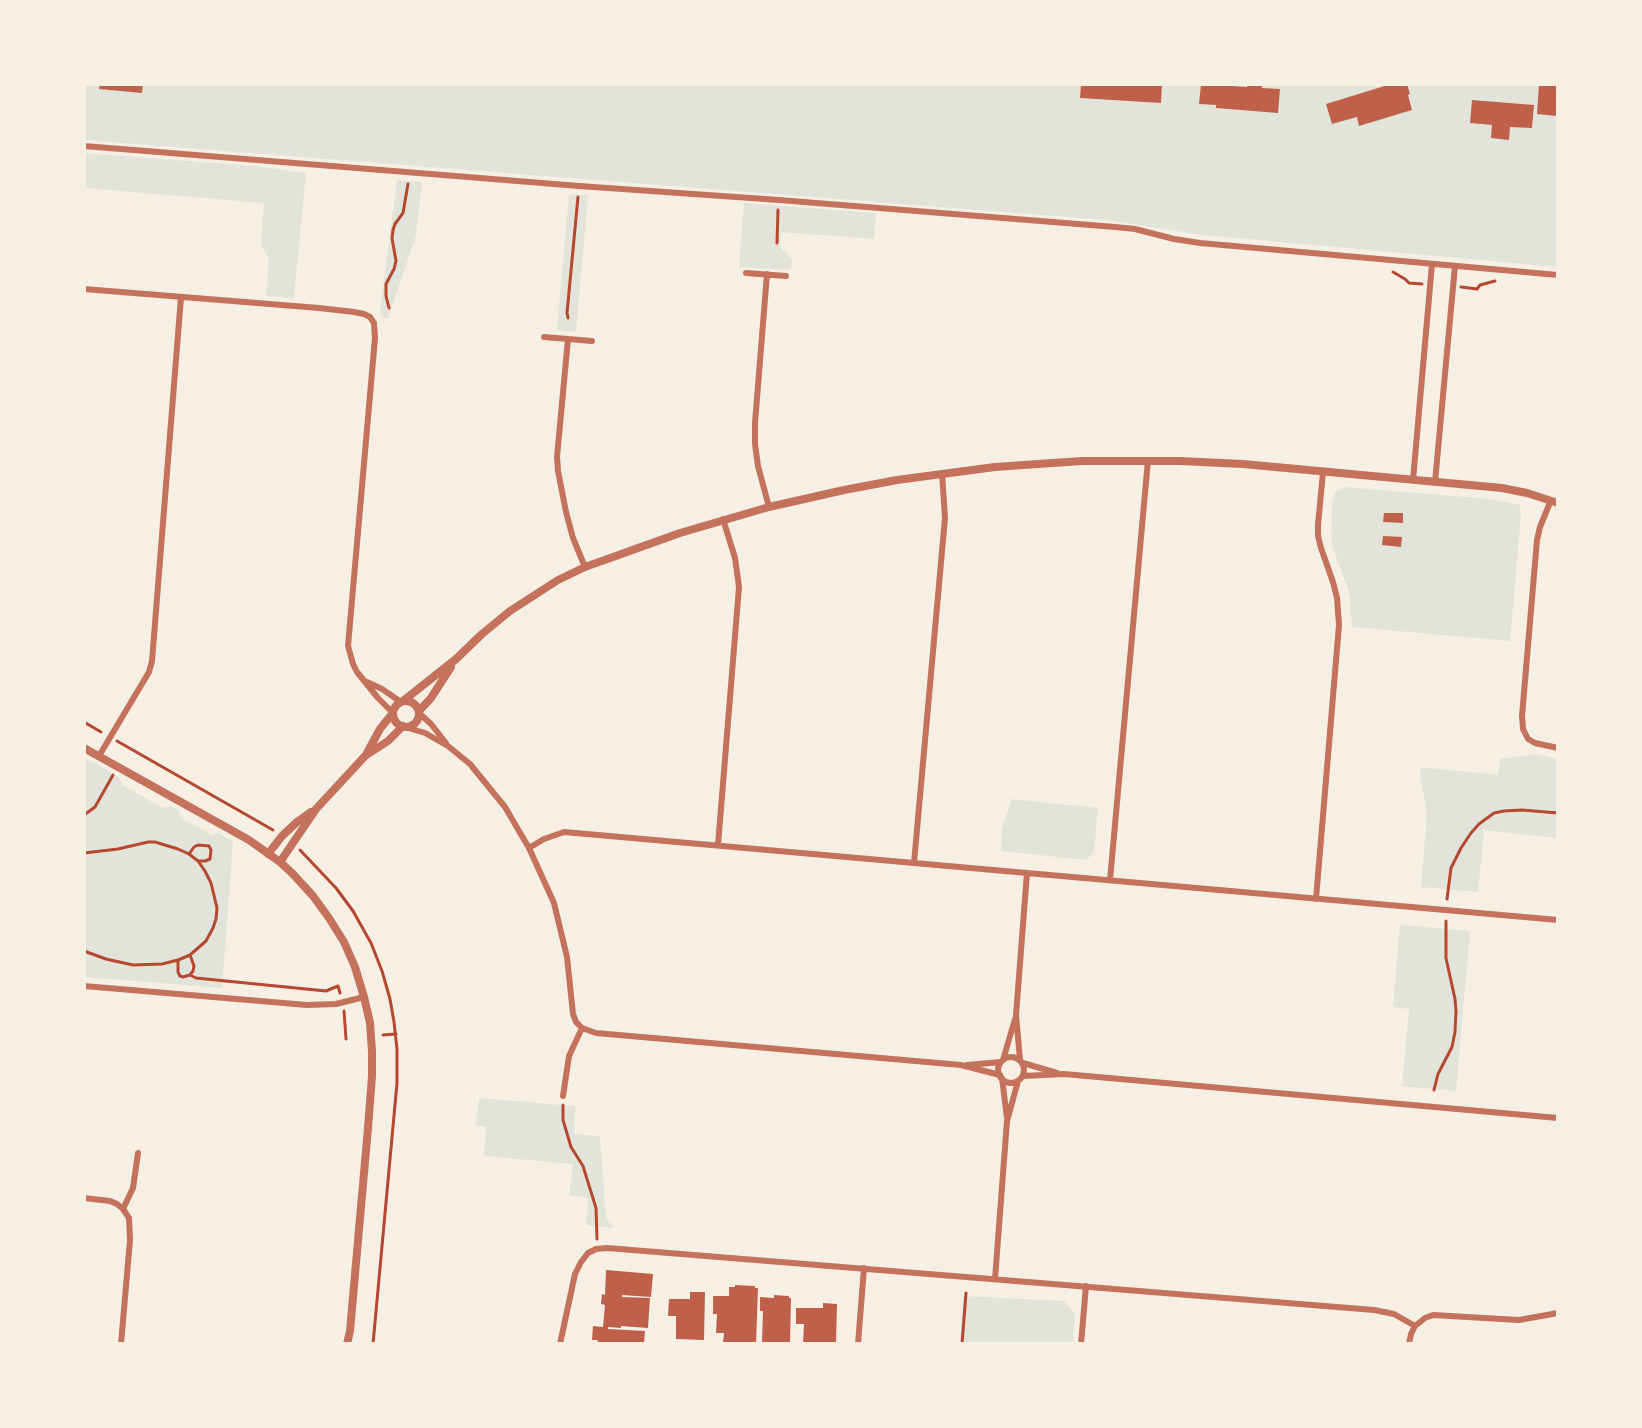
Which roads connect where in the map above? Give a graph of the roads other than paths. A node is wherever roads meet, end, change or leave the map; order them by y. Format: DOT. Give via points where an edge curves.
graph roads {
  1 [pos="84,146"];
  2 [pos="1432,264"];
  3 [pos="1455,266"];
  4 [pos="746,273"];
  5 [pos="767,274"];
  6 [pos="1558,275"];
  7 [pos="786,276"];
  8 [pos="84,289"];
  9 [pos="181,297"];
  10 [pos="544,337"];
  11 [pos="568,339"];
  12 [pos="592,340"];
  13 [pos="1148,460"];
  14 [pos="1323,472"];
  15 [pos="942,473"];
  16 [pos="1413,480"];
  17 [pos="1436,482"];
  18 [pos="1555,502"];
  19 [pos="769,507"];
  20 [pos="723,519"];
  21 [pos="585,567"];
  22 [pos="456,659"];
  23 [pos="364,680"];
  24 [pos="402,701"];
  25 [pos="419,712"];
  26 [pos="392,714"];
  27 [pos="404,727"];
  28 [pos="448,746"];
  29 [pos="84,748"];
  30 [pos="1558,748"];
  31 [pos="99,756"];
  32 [pos="365,756"];
  33 [pos="316,809"];
  34 [pos="718,845"];
  35 [pos="529,849"];
  36 [pos="268,854"];
  37 [pos="280,862"];
  38 [pos="914,863"];
  39 [pos="1027,873"];
  40 [pos="1110,880"];
  41 [pos="1316,898"];
  42 [pos="1558,920"];
  43 [pos="84,986"];
  44 [pos="364,997"];
  45 [pos="1016,1015"];
  46 [pos="582,1028"];
  47 [pos="1002,1061"];
  48 [pos="1021,1061"];
  49 [pos="960,1065"];
  50 [pos="1064,1074"];
  51 [pos="1001,1077"];
  52 [pos="1020,1078"];
  53 [pos="563,1096"];
  54 [pos="1558,1118"];
  55 [pos="1007,1121"];
  56 [pos="138,1153"];
  57 [pos="84,1198"];
  58 [pos="123,1209"];
  59 [pos="864,1268"];
  60 [pos="994,1279"];
  61 [pos="1086,1286"];
  62 [pos="1558,1313"];
  63 [pos="1415,1326"];
  64 [pos="121,1344"];
  65 [pos="347,1344"];
  66 [pos="560,1344"];
  67 [pos="858,1344"];
  68 [pos="1081,1344"];
  69 [pos="1408,1344"];
  1 -- 2 [label="street" via="1115,227 1200,243"];
  2 -- 3 [label="street"];
  2 -- 16 [label="street"];
  3 -- 6 [label="street"];
  3 -- 17 [label="street"];
  4 -- 5 [label="street"];
  5 -- 7 [label="street"];
  5 -- 19 [label="street" via="754,423 758,466"];
  8 -- 9 [label="street"];
  9 -- 23 [label="street" via="354,312 374,322 348,637 353,664"];
  9 -- 31 [label="street" via="152,661"];
  10 -- 11 [label="street"];
  11 -- 12 [label="street"];
  11 -- 21 [label="street" via="558,471 573,538"];
  13 -- 14 [label="street"];
  13 -- 15 [label="street" via="1049,463"];
  13 -- 40 [label="street"];
  14 -- 16 [label="street"];
  14 -- 41 [label="street" via="1318,536 1335,590 1339,626"];
  15 -- 19 [label="street"];
  15 -- 38 [label="street" via="945,518"];
  16 -- 17 [label="street"];
  17 -- 18 [label="street" via="1502,488"];
  18 -- 30 [label="street" via="1537,540 1523,729 1535,743"];
  19 -- 20 [label="street"];
  20 -- 21 [label="street"];
  20 -- 34 [label="street" via="740,587"];
  21 -- 22 [label="street" via="510,611"];
  22 -- 24 [label="street"];
  22 -- 25 [label="street"];
  23 -- 24 [label="street"];
  23 -- 26 [label="street"];
  24 -- 25 [label="street" via="415,704"];
  24 -- 26 [label="street"];
  25 -- 27 [label="street" via="416,721"];
  25 -- 28 [label="street"];
  26 -- 27 [label="street"];
  26 -- 32 [label="street"];
  27 -- 28 [label="street"];
  27 -- 32 [label="street"];
  28 -- 35 [label="street" via="470,764 506,807"];
  29 -- 31 [label="street"];
  31 -- 36 [label="street"];
  32 -- 33 [label="street"];
  33 -- 36 [label="street" via="282,836"];
  33 -- 37 [label="street"];
  34 -- 35 [label="street" via="564,832"];
  34 -- 38 [label="street"];
  35 -- 46 [label="street" via="554,903 567,957 573,1014"];
  36 -- 37 [label="street"];
  37 -- 44 [label="street" via="329,918 355,967"];
  38 -- 39 [label="street"];
  39 -- 40 [label="street"];
  39 -- 45 [label="street"];
  40 -- 41 [label="street"];
  41 -- 42 [label="street"];
  43 -- 44 [label="street" via="307,1005"];
  44 -- 65 [label="street" via="372,1076"];
  45 -- 47 [label="street"];
  45 -- 48 [label="street"];
  46 -- 49 [label="street" via="596,1033"];
  46 -- 53 [label="street" via="569,1056"];
  47 -- 48 [label="street" via="1012,1057"];
  47 -- 49 [label="street"];
  47 -- 51 [label="street"];
  48 -- 50 [label="street"];
  48 -- 52 [label="street" via="1024,1068"];
  49 -- 51 [label="street"];
  50 -- 52 [label="street"];
  50 -- 54 [label="street"];
  51 -- 52 [label="street" via="1010,1082"];
  51 -- 55 [label="street"];
  52 -- 55 [label="street"];
  55 -- 60 [label="street"];
  56 -- 58 [label="street" via="133,1188"];
  57 -- 58 [label="street" via="110,1201"];
  58 -- 64 [label="street" via="129,1218 130,1240"];
  59 -- 60 [label="street"];
  59 -- 66 [label="street" via="596,1249 580,1262 575,1274"];
  59 -- 67 [label="street"];
  60 -- 61 [label="street"];
  61 -- 63 [label="street" via="1374,1310 1394,1314"];
  61 -- 68 [label="street"];
  62 -- 63 [label="street" via="1519,1320 1433,1315"];
  63 -- 69 [label="street"];
}
